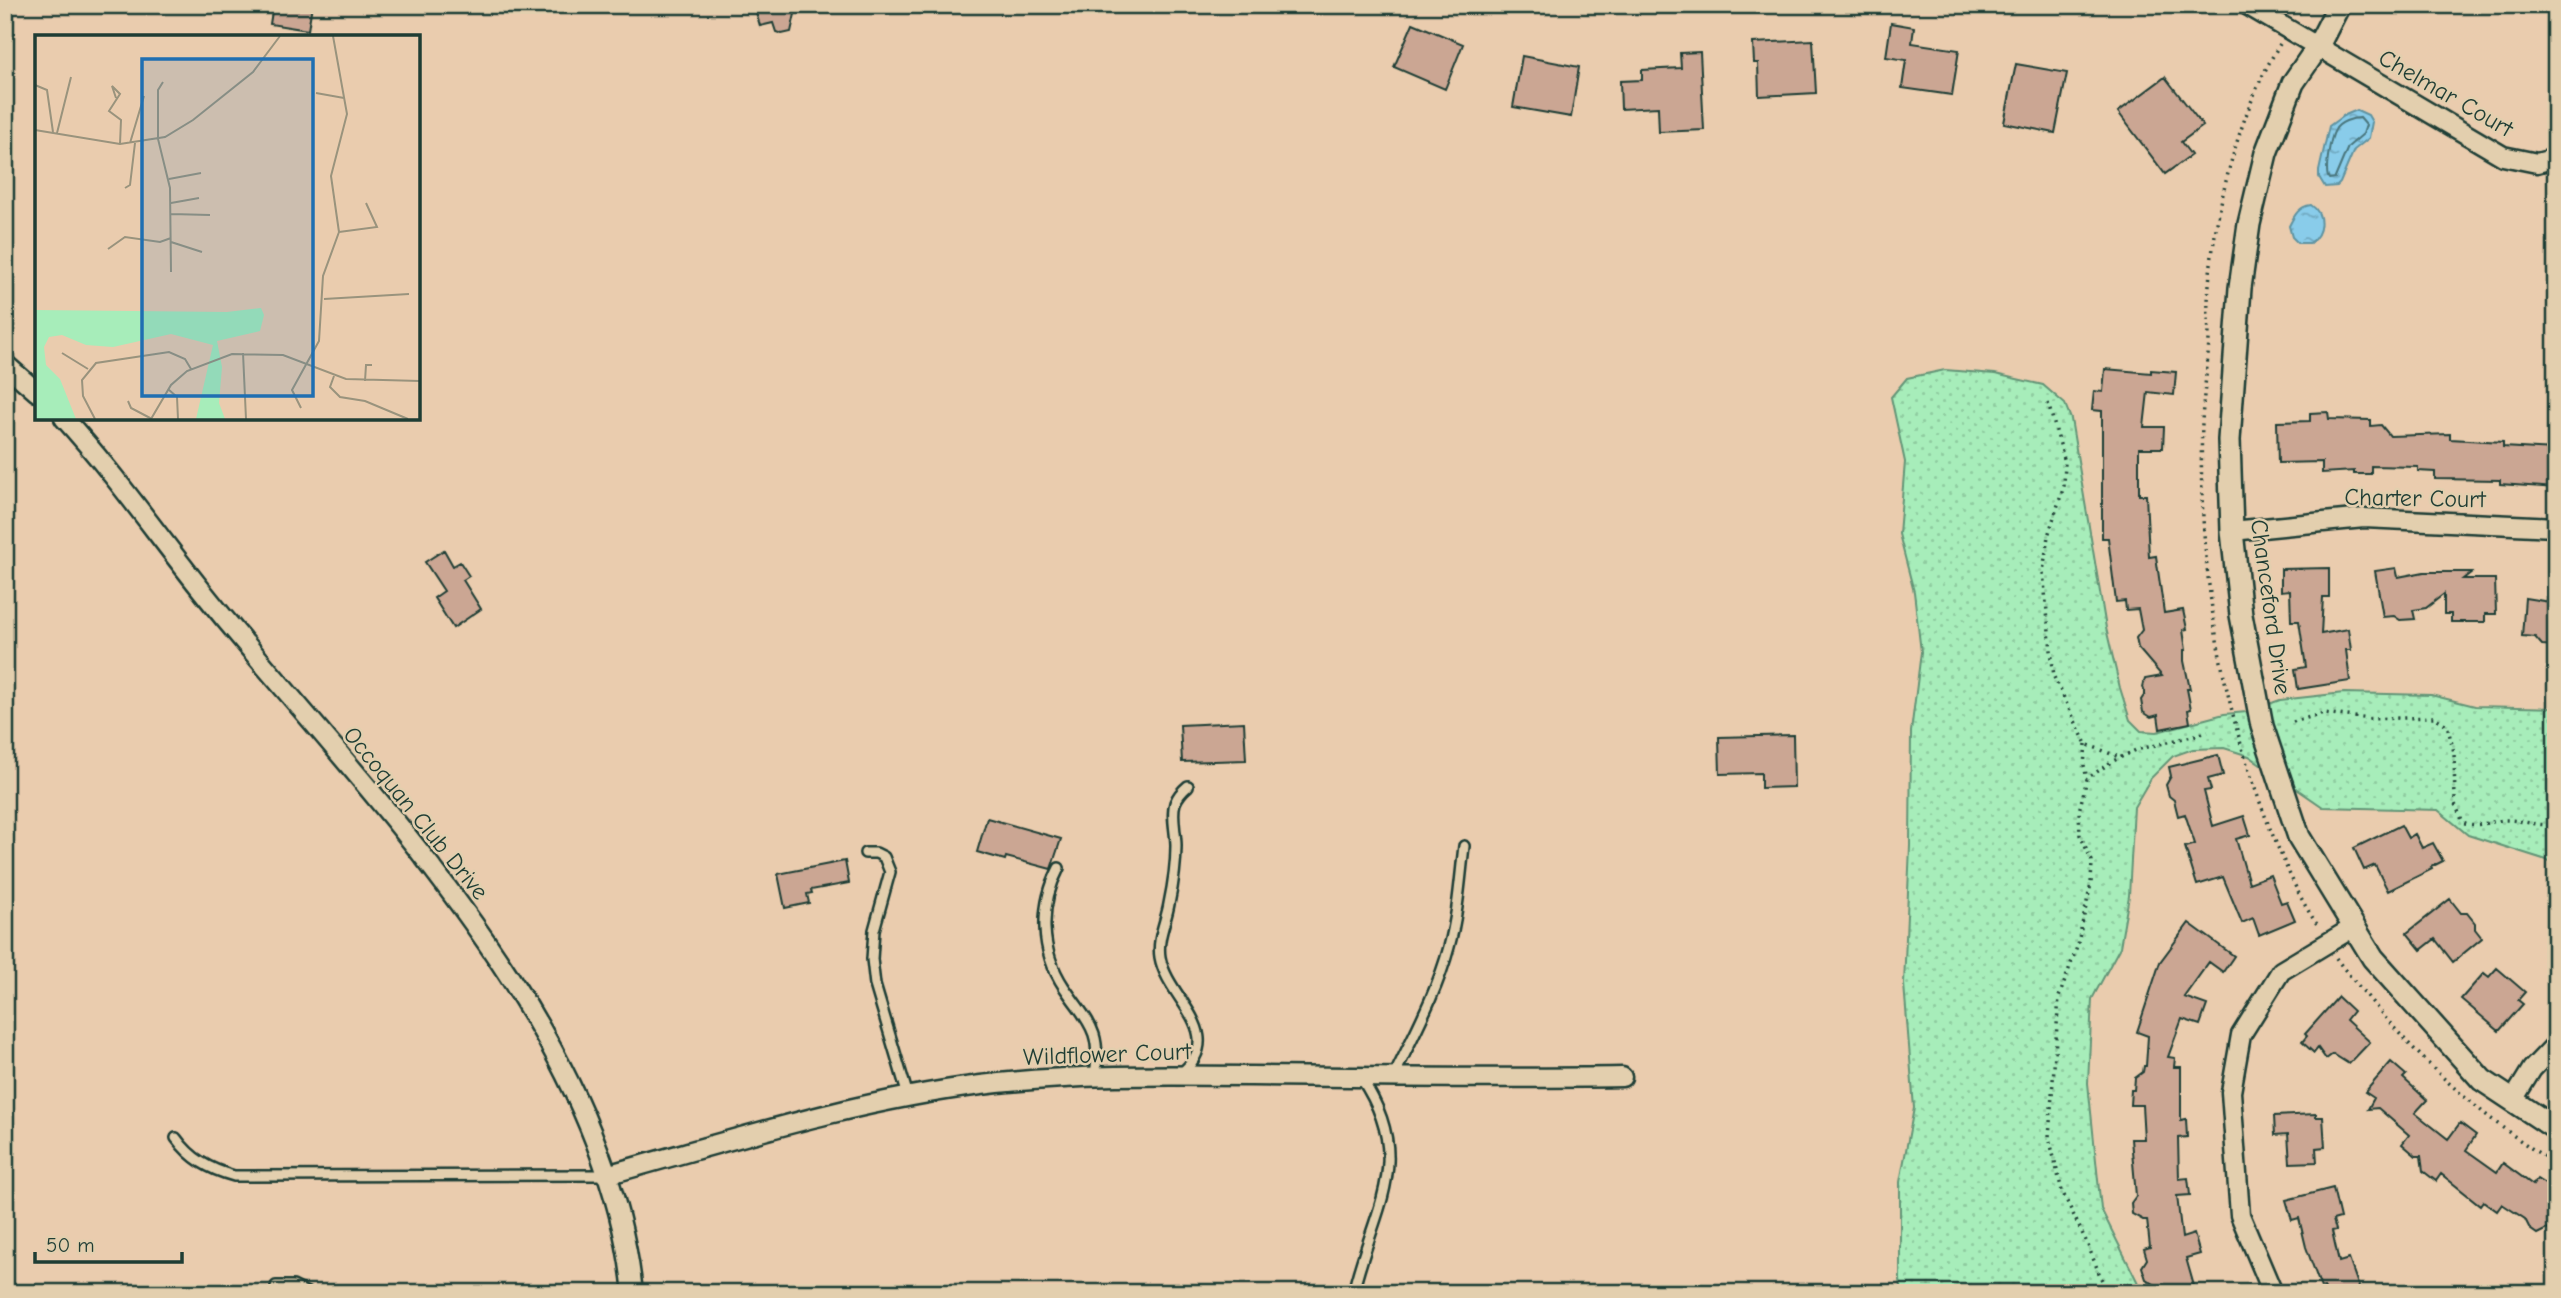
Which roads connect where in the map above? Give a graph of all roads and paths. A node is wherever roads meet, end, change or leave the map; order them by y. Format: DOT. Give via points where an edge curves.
graph roads {
  1 [pos="2247,5"];
  2 [pos="2303,5"];
  3 [pos="2339,5"];
  4 [pos="2288,30"];
  5 [pos="2317,48"];
  6 [pos="2556,158"];
  7 [pos="5,364"];
  8 [pos="35,390"];
  9 [pos="2048,403"];
  10 [pos="66,420"];
  11 [pos="2556,527"];
  12 [pos="2232,531"];
  13 [pos="2293,722"];
  14 [pos="2208,732"];
  15 [pos="2086,744"];
  16 [pos="2121,758"];
  17 [pos="2087,779"];
  18 [pos="1188,786"];
  19 [pos="2556,824"];
  20 [pos="1464,846"];
  21 [pos="865,853"];
  22 [pos="1059,868"];
  23 [pos="2354,927"];
  24 [pos="2327,943"];
  25 [pos="2556,1044"];
  26 [pos="1095,1076"];
  27 [pos="1179,1076"];
  28 [pos="1360,1076"];
  29 [pos="1394,1076"];
  30 [pos="1622,1077"];
  31 [pos="908,1096"];
  32 [pos="2513,1100"];
  33 [pos="2556,1129"];
  34 [pos="176,1138"];
  35 [pos="2556,1164"];
  36 [pos="606,1175"];
  37 [pos="276,1286"];
  38 [pos="307,1293"];
  39 [pos="633,1293"];
  40 [pos="1353,1293"];
  41 [pos="2107,1293"];
  42 [pos="2273,1293"];
  1 -- 4 [label="street, Chelmar Court"];
  2 -- 4 [label="path"];
  3 -- 5 [label="street, Chanceford Drive"];
  4 -- 5 [label="street, Chelmar Court"];
  4 -- 24 [label="path" via="2267,66 2238,138 2223,193 2208,302 2203,485 2212,596 2227,692 2269,827"];
  5 -- 6 [label="street, Chelmar Court" via="2503,156 2537,163"];
  5 -- 12 [label="street, Chanceford Drive" via="2288,94 2266,153 2249,224 2229,440"];
  7 -- 8 [label="street"];
  9 -- 15 [label="path" via="2065,462 2064,486 2048,536 2043,572 2054,677"];
  10 -- 36 [label="street, Occoquan Club Drive" via="464,910 548,1043"];
  11 -- 12 [label="street, Charter Court" via="2364,518"];
  12 -- 23 [label="street, Chanceford Drive" via="2241,615 2262,726 2299,837"];
  13 -- 19 [label="path" via="2323,713 2370,719 2434,717 2447,725 2454,752 2455,804 2463,822"];
  14 -- 16 [label="path"];
  15 -- 16 [label="path"];
  15 -- 17 [label="path"];
  16 -- 17 [label="path"];
  17 -- 41 [label="path" via="2079,811 2080,835 2092,861 2091,884 2077,947 2059,997 2049,1137 2062,1191"];
  18 -- 27 [label="lane" via="1174,806 1174,874 1160,939 1164,973 1195,1020 1199,1036 1198,1053"];
  20 -- 29 [label="lane" via="1449,947 1438,983"];
  21 -- 31 [label="lane" via="884,857 890,872 874,930 872,959 875,985"];
  22 -- 26 [label="lane" via="1047,898 1047,947 1059,979 1090,1021 1098,1058"];
  23 -- 24 [label="street"];
  23 -- 32 [label="street, Chanceford Drive" via="2373,958 2482,1080"];
  24 -- 35 [label="path" via="2424,1061 2503,1128"];
  24 -- 42 [label="street" via="2281,971 2241,1035 2231,1092 2240,1215"];
  25 -- 32 [label="street" via="2532,1069"];
  26 -- 27 [label="street, Wildflower Court"];
  26 -- 31 [label="street, Wildflower Court"];
  27 -- 28 [label="street, Wildflower Court"];
  28 -- 29 [label="street, Wildflower Court"];
  28 -- 40 [label="lane" via="1382,1119 1390,1166"];
  29 -- 30 [label="street, Wildflower Court"];
  31 -- 36 [label="street, Wildflower Court"];
  32 -- 33 [label="street, Chanceford Drive"];
  34 -- 36 [label="lane" via="197,1161 234,1176"];
  36 -- 39 [label="street, Occoquan Club Drive"];
  37 -- 38 [label="lane" via="293,1286"];
}
